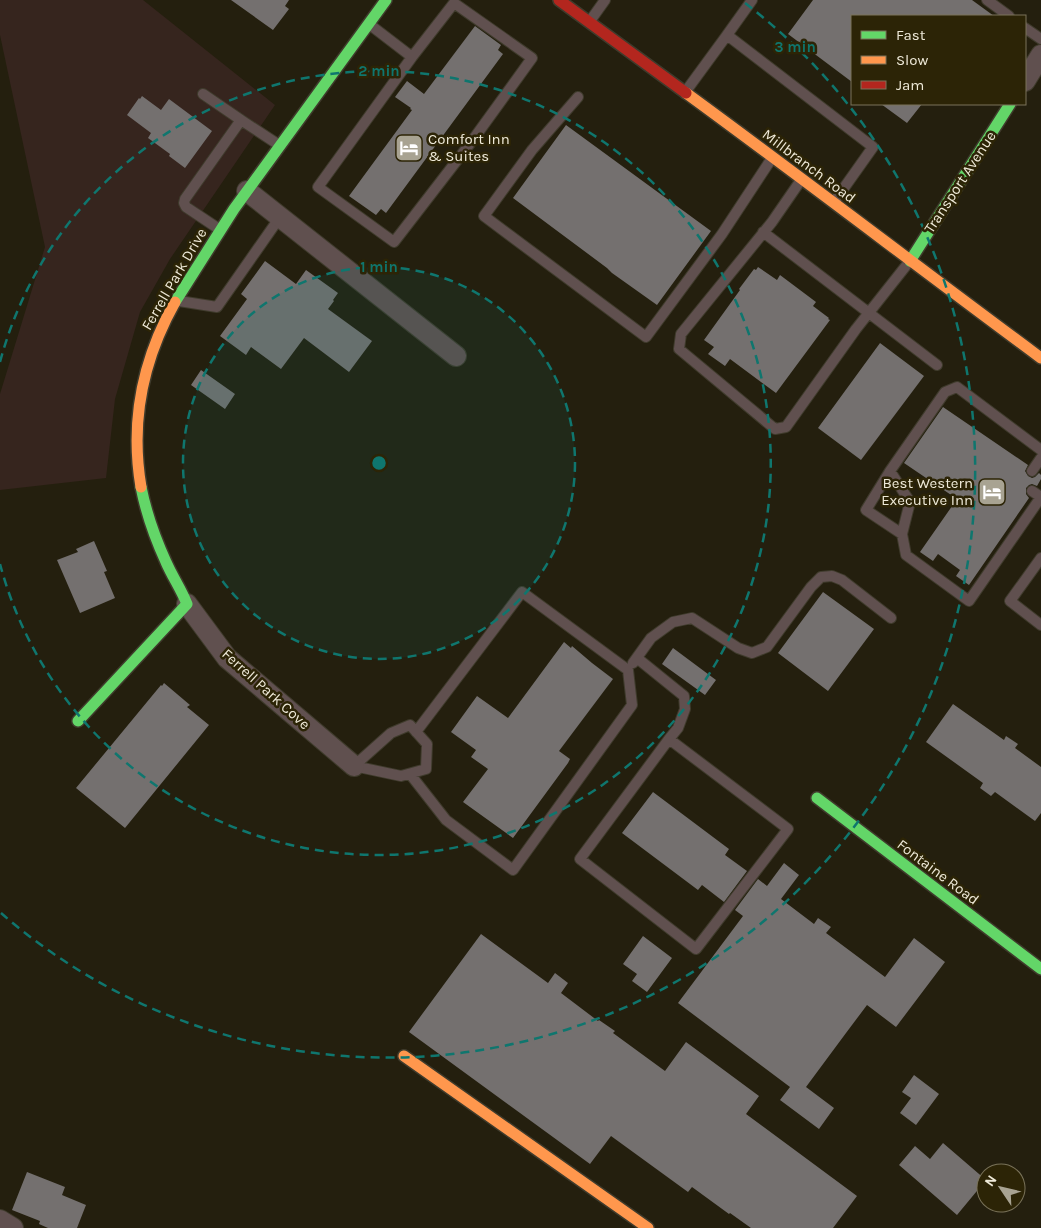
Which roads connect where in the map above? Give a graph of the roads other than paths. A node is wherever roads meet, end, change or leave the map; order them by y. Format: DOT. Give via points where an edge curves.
graph roads {
  1 [pos="386,0"];
  2 [pos="559,0"];
  3 [pos="605,0"];
  4 [pos="752,0"];
  5 [pos="987,0"];
  6 [pos="1008,15"];
  7 [pos="589,22"];
  8 [pos="369,23"];
  9 [pos="1026,29"];
  10 [pos="727,35"];
  11 [pos="1041,39"];
  12 [pos="1041,55"];
  13 [pos="412,57"];
  14 [pos="1026,79"];
  15 [pos="684,92"];
  16 [pos="203,94"];
  17 [pos="578,97"];
  18 [pos="1009,105"];
  19 [pos="242,120"];
  20 [pos="280,146"];
  21 [pos="772,157"];
  22 [pos="802,178"];
  23 [pos="247,190"];
  24 [pos="834,203"];
  25 [pos="280,217"];
  26 [pos="220,229"];
  27 [pos="763,232"];
  28 [pos="910,261"];
  29 [pos="176,301"];
  30 [pos="869,312"];
  31 [pos="456,356"];
  32 [pos="1041,358"];
  33 [pos="937,364"];
  34 [pos="1041,450"];
  35 [pos="1041,458"];
  36 [pos="890,471"];
  37 [pos="1032,471"];
  38 [pos="1038,495"];
  39 [pos="902,534"];
  40 [pos="1041,558"];
  41 [pos="187,604"];
  42 [pos="891,618"];
  43 [pos="1041,625"];
  44 [pos="637,658"];
  45 [pos="628,670"];
  46 [pos="78,721"];
  47 [pos="416,732"];
  48 [pos="669,739"];
  49 [pos="354,766"];
  50 [pos="410,774"];
  51 [pos="816,798"];
  52 [pos="1041,969"];
  53 [pos="404,1056"];
  54 [pos="0,1220"];
  55 [pos="13,1228"];
  56 [pos="648,1228"];
  1 -- 8 [label="street, Ferrell Park Drive"];
  2 -- 7 [label="street, Millbranch Road"];
  3 -- 7 [label="lane"];
  4 -- 10 [label="lane"];
  5 -- 6 [label="lane"];
  7 -- 15 [label="street, Millbranch Road"];
  8 -- 13 [label="lane"];
  8 -- 20 [label="street, Ferrell Park Drive"];
  9 -- 11 [label="lane"];
  10 -- 15 [label="lane"];
  10 -- 24 [label="lane" via="873,147"];
  12 -- 14 [label="street"];
  13 -- 13 [label="lane" via="454,3 532,58 394,242 318,187"];
  15 -- 21 [label="street, Millbranch Road"];
  16 -- 19 [label="lane"];
  17 -- 21 [label="lane" via="532,150 484,216 646,337 722,234"];
  18 -- 28 [label="street, Transport Avenue"];
  19 -- 20 [label="lane"];
  19 -- 26 [label="lane" via="184,203"];
  20 -- 23 [label="street, Ferrell Park Drive"];
  21 -- 22 [label="street, Millbranch Road"];
  22 -- 24 [label="street, Millbranch Road"];
  22 -- 27 [label="lane"];
  23 -- 25 [label="street"];
  23 -- 26 [label="street, Ferrell Park Drive"];
  24 -- 28 [label="street, Millbranch Road"];
  25 -- 29 [label="lane" via="217,307"];
  25 -- 31 [label="street"];
  26 -- 29 [label="street, Ferrell Park Drive"];
  27 -- 30 [label="lane"];
  27 -- 30 [label="lane" via="681,334 679,349 774,429 786,428"];
  28 -- 30 [label="lane"];
  28 -- 32 [label="street, Millbranch Road"];
  29 -- 41 [label="street, Ferrell Park Drive" via="160,329 144,374 138,417 138,459 150,522"];
  30 -- 33 [label="lane"];
  34 -- 36 [label="lane" via="957,387 945,392"];
  35 -- 37 [label="lane"];
  36 -- 39 [label="lane" via="910,502"];
  36 -- 39 [label="lane" via="866,510"];
  38 -- 39 [label="lane" via="969,601 906,555"];
  40 -- 43 [label="lane" via="1010,601"];
  41 -- 46 [label="street"];
  41 -- 49 [label="street, Ferrell Park Cove" via="227,658"];
  42 -- 44 [label="lane" via="842,580 832,576 821,577 767,647 752,653 738,648 692,618 673,622 651,638"];
  44 -- 45 [label="lane"];
  44 -- 48 [label="lane" via="684,696 685,709 678,728"];
  45 -- 47 [label="lane" via="522,592"];
  45 -- 50 [label="lane" via="632,705 513,870 446,820"];
  47 -- 49 [label="lane" via="410,725 391,733"];
  47 -- 50 [label="lane" via="428,744 426,769"];
  48 -- 48 [label="lane" via="580,860 696,948 788,829"];
  49 -- 50 [label="lane" via="401,776"];
  51 -- 52 [label="street, Fontaine Road"];
  53 -- 56 [label="street"];
  54 -- 55 [label="street"];
}
